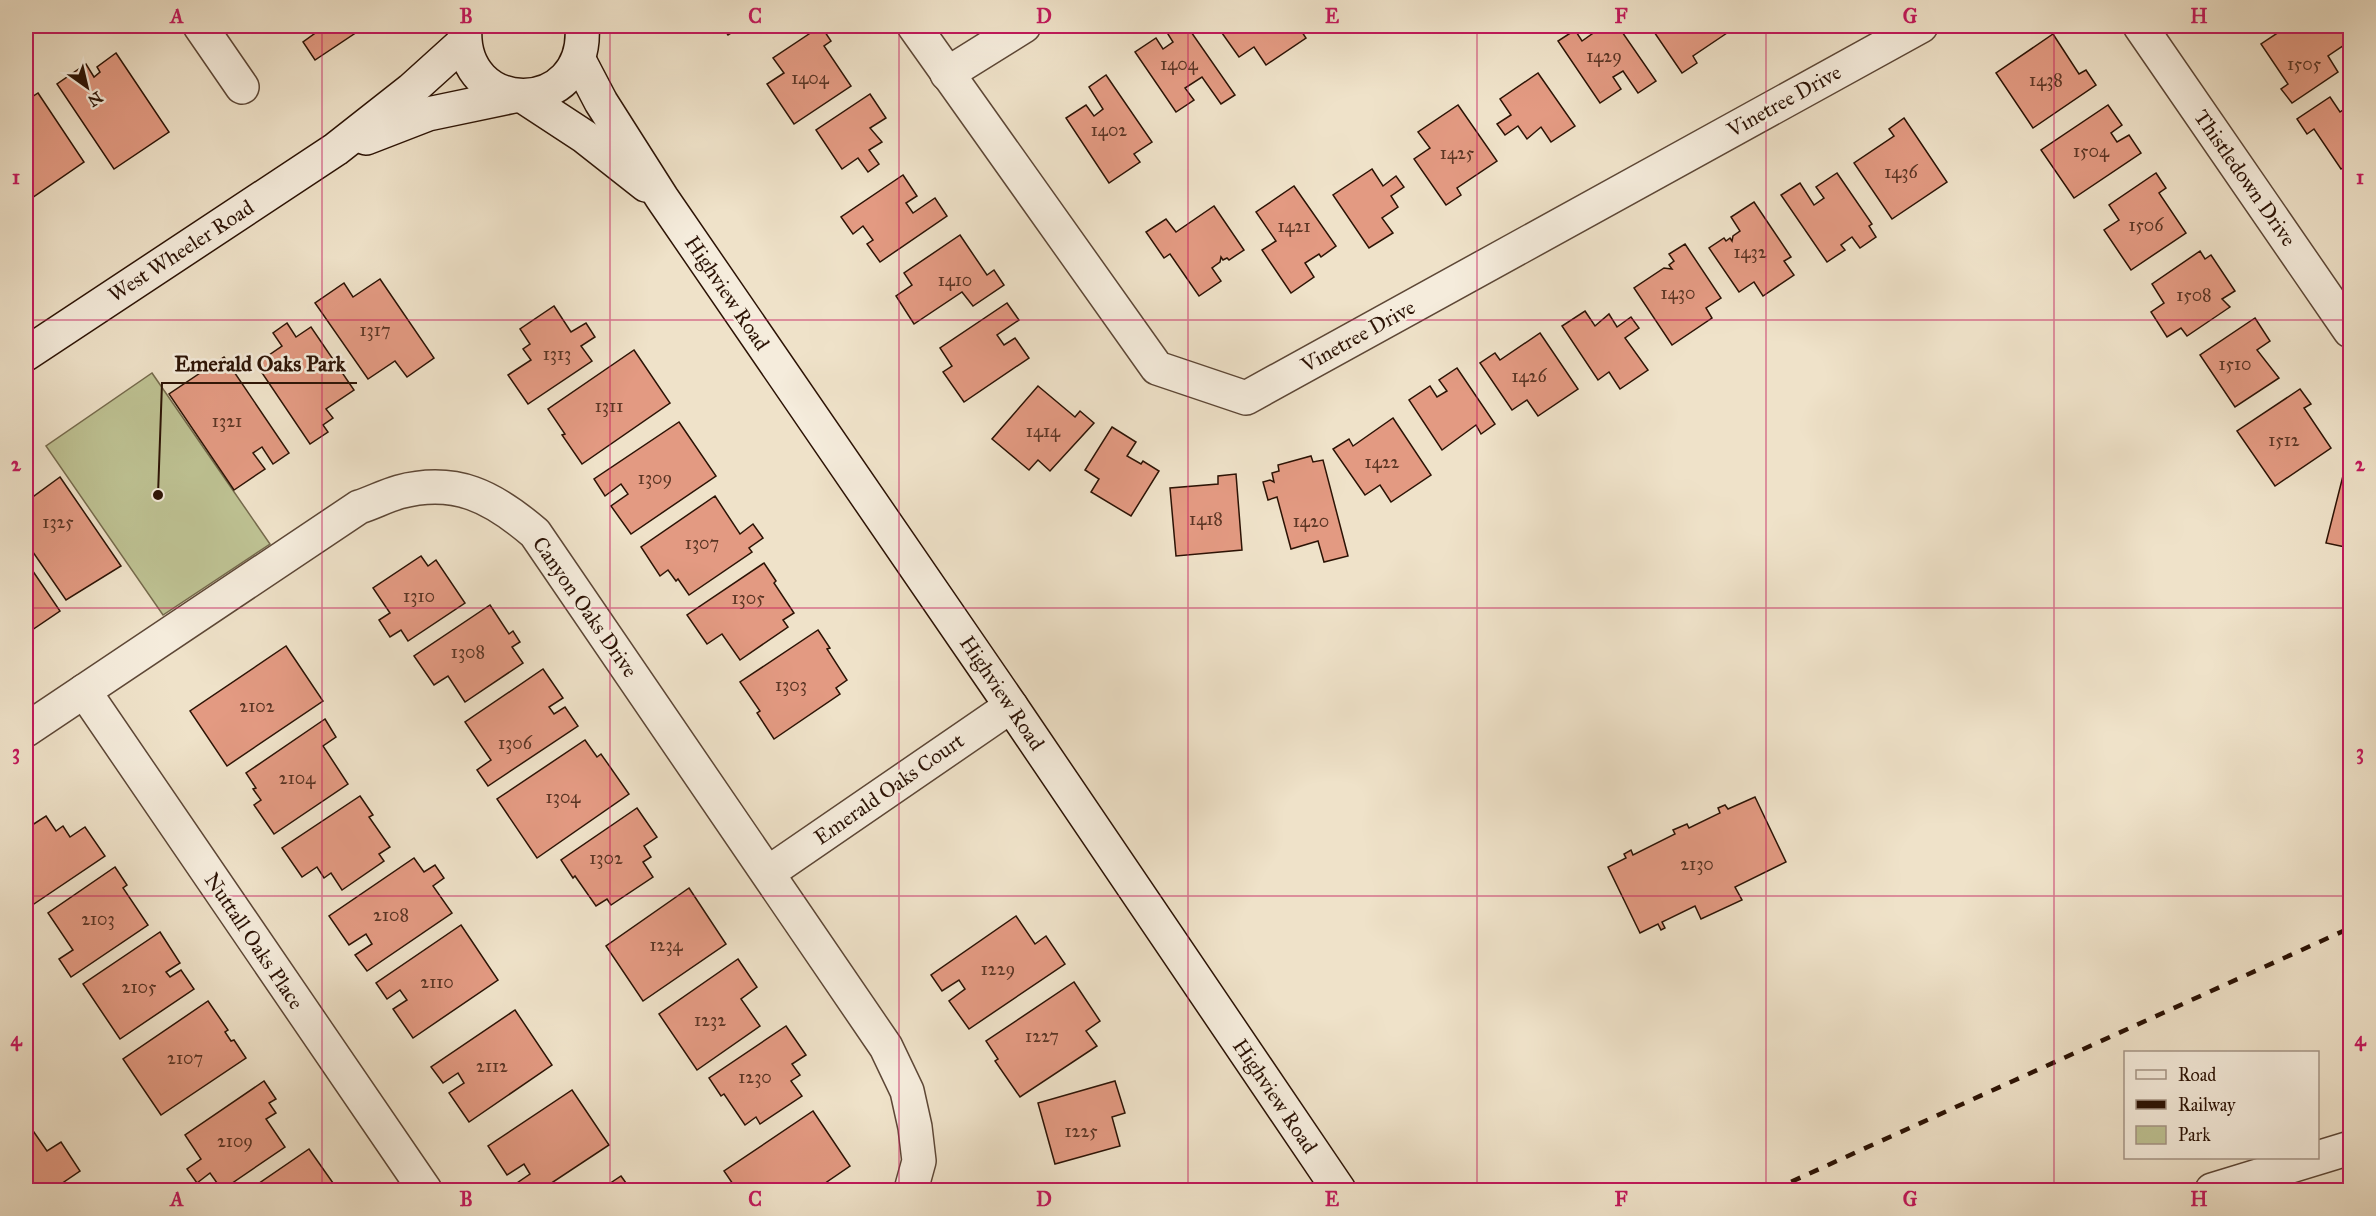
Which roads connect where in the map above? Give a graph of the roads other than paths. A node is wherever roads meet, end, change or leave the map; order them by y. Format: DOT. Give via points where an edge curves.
graph roads {
  1 [pos="200,26"];
  2 [pos="914,26"];
  3 [pos="1024,26"];
  4 [pos="1920,26"];
  5 [pos="2140,26"];
  6 [pos="464,34"];
  7 [pos="584,38"];
  8 [pos="947,74"];
  9 [pos="242,87"];
  10 [pos="519,96"];
  11 [pos="336,149"];
  12 [pos="662,198"];
  13 [pos="2350,331"];
  14 [pos="26,354"];
  15 [pos="84,691"];
  16 [pos="1011,706"];
  17 [pos="26,730"];
  18 [pos="768,873"];
  19 [pos="2350,1148"];
  20 [pos="2319,1158"];
  21 [pos="2315,1159"];
  22 [pos="425,1191"];
  23 [pos="911,1191"];
  24 [pos="1339,1191"];
  25 [pos="2212,1191"];
  1 -- 9 [label="street"];
  2 -- 8 [label="street, Vinetree Drive"];
  3 -- 8 [label="street"];
  4 -- 8 [label="street, Vinetree Drive" via="1246,398 1157,368"];
  5 -- 13 [label="street, Thistledown Drive"];
  6 -- 10 [label="street, Highview Road" via="468,62 479,78 495,90"];
  6 -- 11 [label="street, West Wheeler Road" via="411,90"];
  7 -- 10 [label="street, West Wheeler Road" via="570,75 541,94"];
  7 -- 12 [label="street, Highview Road" via="601,102"];
  10 -- 11 [label="street, West Wheeler Road" via="428,114"];
  10 -- 12 [label="street, Highview Road" via="585,137"];
  11 -- 14 [label="street, West Wheeler Road"];
  12 -- 16 [label="street, Highview Road"];
  15 -- 17 [label="street, Canyon Oaks Drive"];
  15 -- 18 [label="street, Canyon Oaks Drive" via="359,507 399,492 441,487 476,493 508,510 535,533"];
  15 -- 22 [label="street, Nuttall Oaks Place"];
  16 -- 18 [label="street, Emerald Oaks Court"];
  16 -- 24 [label="street, Highview Road"];
  18 -- 23 [label="street, Canyon Oaks Drive" via="886,1047 907,1091 919,1161"];
  19 -- 20 [label="street"];
  21 -- 25 [label="street"];
}
